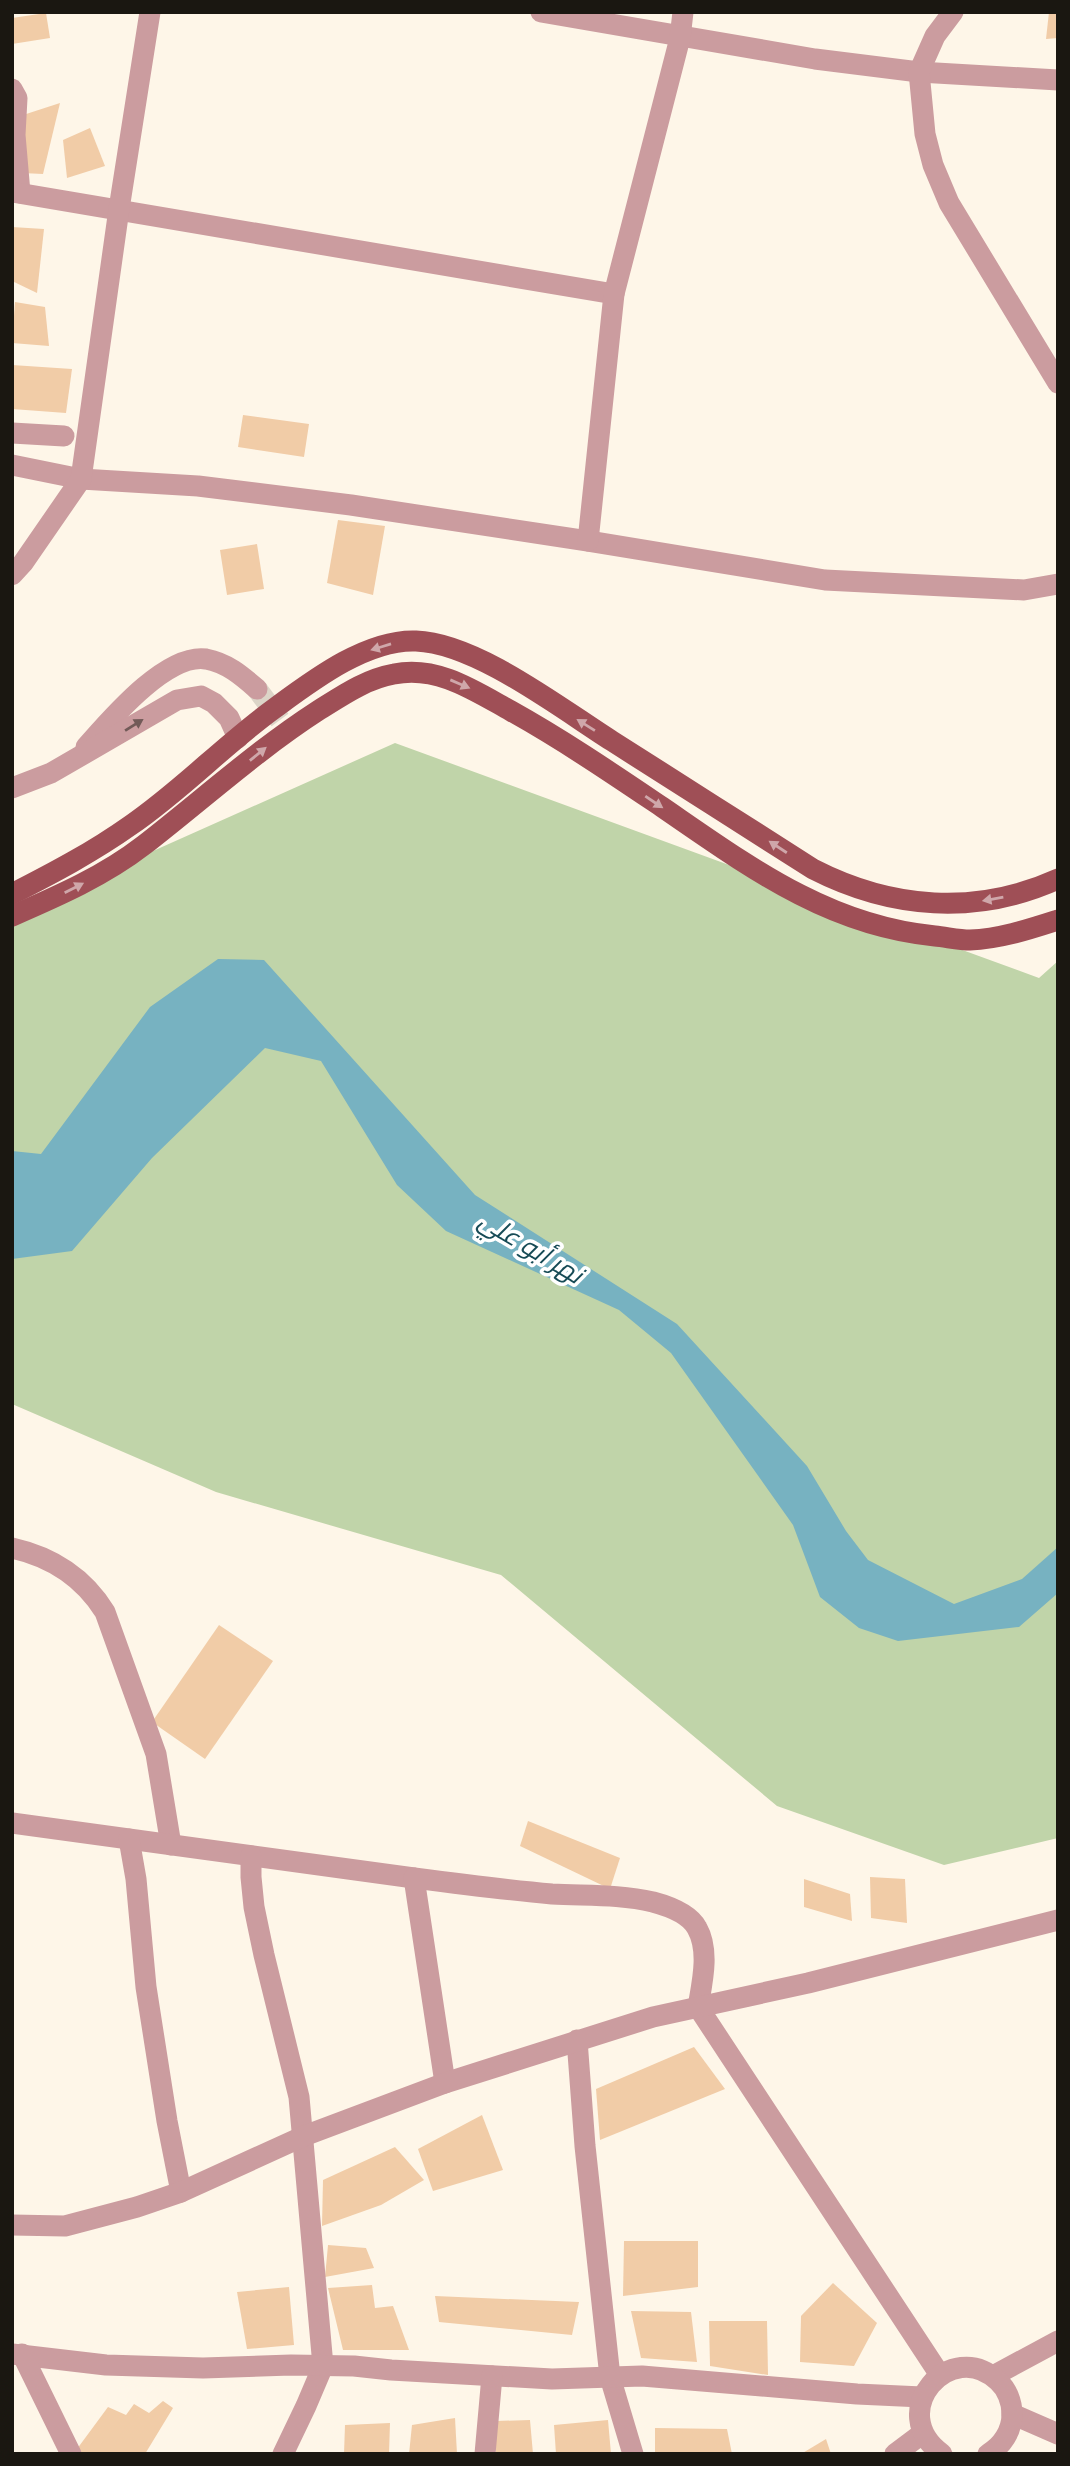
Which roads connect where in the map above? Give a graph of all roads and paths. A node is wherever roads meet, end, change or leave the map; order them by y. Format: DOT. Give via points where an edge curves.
graph roads {
  1 [pos="150,12"];
  2 [pos="541,12"];
  3 [pos="683,12"];
  4 [pos="953,12"];
  5 [pos="680,38"];
  6 [pos="919,72"];
  7 [pos="1058,80"];
  8 [pos="12,89"];
  9 [pos="16,193"];
  10 [pos="119,209"];
  11 [pos="614,294"];
  12 [pos="1058,383"];
  13 [pos="12,433"];
  14 [pos="64,436"];
  15 [pos="12,465"];
  16 [pos="81,479"];
  17 [pos="588,541"];
  18 [pos="12,575"];
  19 [pos="1058,584"];
  20 [pos="257,689"];
  21 [pos="238,738"];
  22 [pos="75,759"];
  23 [pos="12,788"];
  24 [pos="1058,879"];
  25 [pos="12,894"];
  26 [pos="12,916"];
  27 [pos="1058,920"];
  28 [pos="12,1548"];
  29 [pos="12,1823"];
  30 [pos="129,1839"];
  31 [pos="171,1845"];
  32 [pos="251,1856"];
  33 [pos="414,1878"];
  34 [pos="1058,1920"];
  35 [pos="698,2007"];
  36 [pos="577,2040"];
  37 [pos="445,2083"];
  38 [pos="304,2136"];
  39 [pos="181,2192"];
  40 [pos="12,2225"];
  41 [pos="1058,2341"];
  42 [pos="17,2354"];
  43 [pos="323,2366"];
  44 [pos="940,2375"];
  45 [pos="492,2376"];
  46 [pos="993,2376"];
  47 [pos="610,2377"];
  48 [pos="922,2397"];
  49 [pos="1012,2414"];
  50 [pos="923,2433"];
  51 [pos="1058,2434"];
  52 [pos="71,2454"];
  53 [pos="283,2454"];
  54 [pos="485,2454"];
  55 [pos="634,2454"];
  56 [pos="895,2454"];
  57 [pos="942,2454"];
  58 [pos="988,2454"];
  1 -- 10 [label="street"];
  2 -- 5 [label="street"];
  3 -- 5 [label="street"];
  4 -- 6 [label="street" via="935,36"];
  5 -- 6 [label="street"];
  5 -- 11 [label="street"];
  6 -- 7 [label="street"];
  6 -- 12 [label="street" via="925,134 949,203"];
  8 -- 9 [label="street" via="17,98"];
  9 -- 10 [label="street"];
  10 -- 11 [label="street"];
  10 -- 16 [label="street"];
  11 -- 17 [label="street"];
  13 -- 14 [label="street"];
  15 -- 16 [label="street"];
  16 -- 17 [label="street" via="198,486"];
  16 -- 18 [label="street"];
  17 -- 19 [label="street" via="825,580 1024,590"];
  20 -- 22 [label="street" via="233,668 199,659 181,663 114,715"];
  22 -- 21 [label="street, one-way" via="177,699 193,696 214,703 229,718"];
  24 -- 21 [label="main road, one-way" via="1003,897 957,905 913,902 838,882 536,693 448,645 414,640 383,645 338,665"];
  21 -- 25 [label="main road" via="133,824 66,867"];
  22 -- 23 [label="street"];
  26 -- 27 [label="main road, one-way" via="76,887 141,848 284,725 348,691 397,673 438,675 467,686 615,775 754,870 858,921 907,934 971,940"];
  28 -- 31 [label="street" via="46,1558 79,1580 105,1612 156,1754"];
  29 -- 30 [label="street"];
  30 -- 31 [label="street"];
  30 -- 39 [label="street" via="146,1987"];
  31 -- 32 [label="street"];
  32 -- 33 [label="street"];
  32 -- 38 [label="street" via="254,1907"];
  33 -- 35 [label="street" via="626,1898 674,1909 696,1926 701,1937 704,1968"];
  33 -- 37 [label="street"];
  34 -- 35 [label="street"];
  35 -- 36 [label="street"];
  35 -- 44 [label="street"];
  36 -- 37 [label="street"];
  36 -- 47 [label="street"];
  37 -- 38 [label="street"];
  38 -- 39 [label="street"];
  38 -- 43 [label="street"];
  39 -- 40 [label="street" via="65,2226"];
  41 -- 46 [label="street"];
  42 -- 43 [label="street" via="118,2366"];
  42 -- 52 [label="street"];
  43 -- 45 [label="street"];
  43 -- 53 [label="street"];
  44 -- 46 [label="street" via="967,2367"];
  44 -- 48 [label="street"];
  45 -- 47 [label="street"];
  45 -- 54 [label="street"];
  46 -- 49 [label="street" via="1007,2393"];
  47 -- 48 [label="street" via="681,2378"];
  47 -- 55 [label="street"];
  48 -- 50 [label="street"];
  49 -- 51 [label="street"];
  49 -- 58 [label="street" via="1003,2441"];
  50 -- 56 [label="street"];
  50 -- 57 [label="street"];
}
